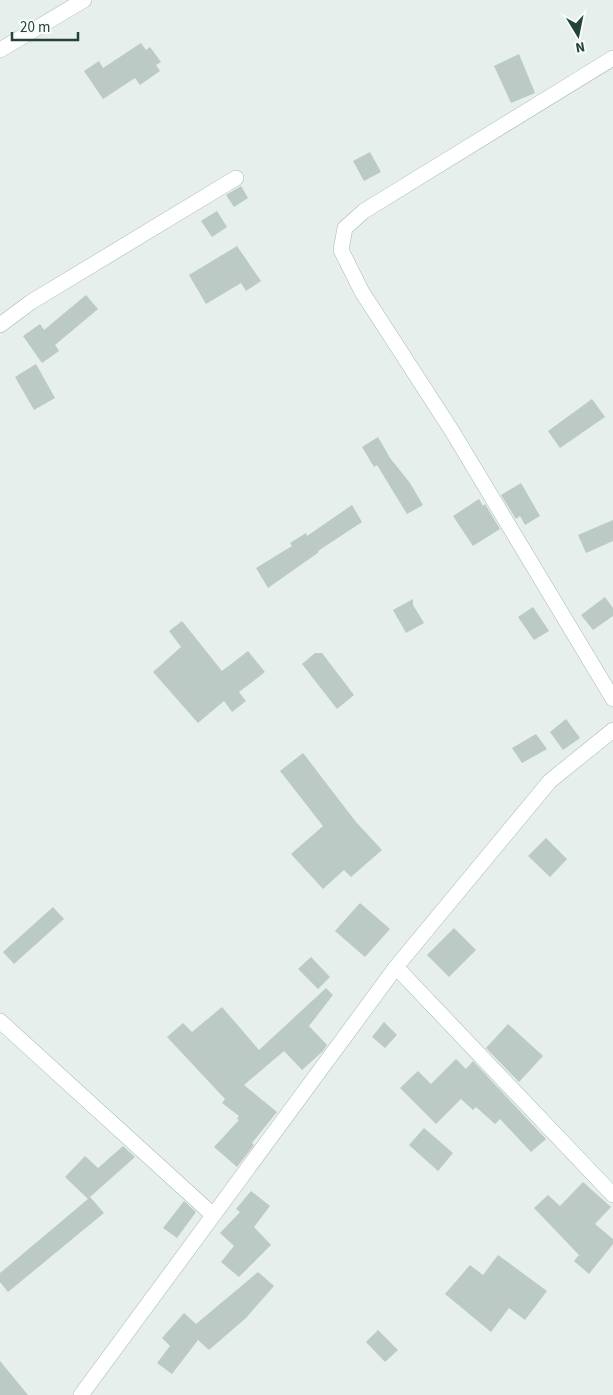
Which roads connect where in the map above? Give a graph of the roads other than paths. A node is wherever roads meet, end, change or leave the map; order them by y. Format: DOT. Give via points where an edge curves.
graph roads {
  1 [pos="84,0"];
  2 [pos="0,50"];
  3 [pos="613,58"];
  4 [pos="236,178"];
  5 [pos="0,325"];
  6 [pos="613,699"];
  7 [pos="613,730"];
  8 [pos="396,967"];
  9 [pos="0,1021"];
  10 [pos="613,1195"];
  11 [pos="213,1215"];
  12 [pos="81,1395"];
  1 -- 2 [label="street"];
  3 -- 6 [label="street" via="364,211 345,228 341,250 362,292 452,431"];
  4 -- 5 [label="street" via="31,302"];
  7 -- 8 [label="street" via="550,781"];
  8 -- 10 [label="street"];
  8 -- 11 [label="street"];
  9 -- 11 [label="street"];
  11 -- 12 [label="street"];
}
